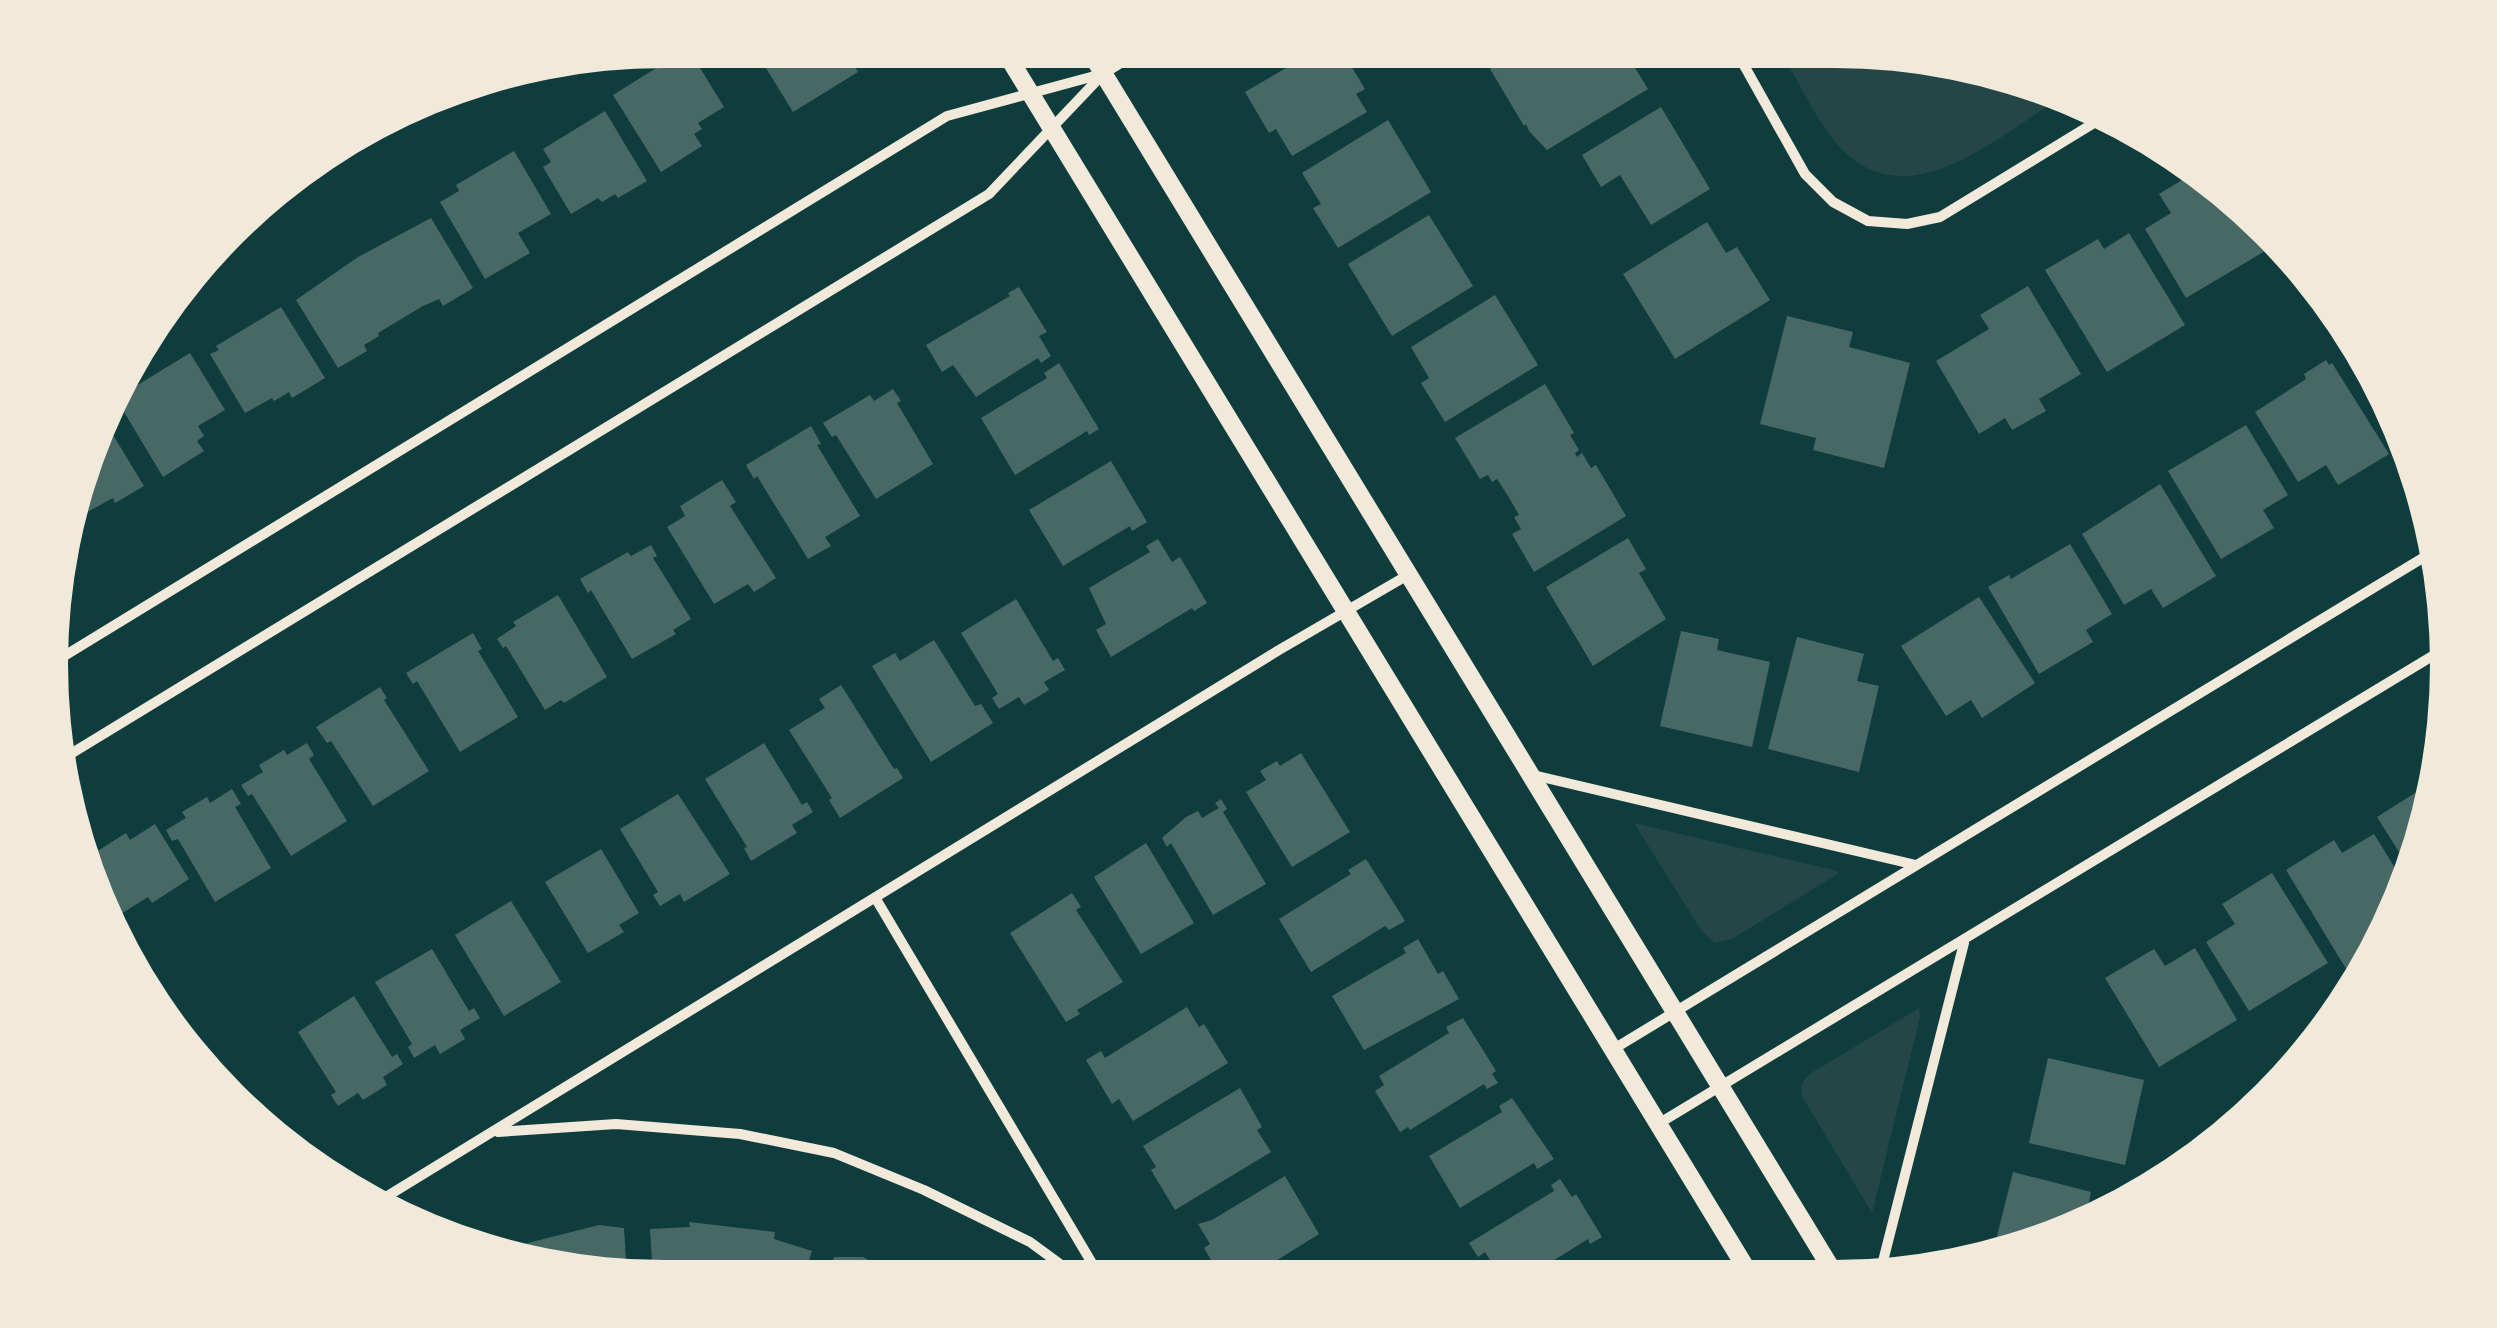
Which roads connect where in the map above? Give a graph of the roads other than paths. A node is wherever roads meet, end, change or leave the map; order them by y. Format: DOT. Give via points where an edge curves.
graph roads {
  1 [pos="1016,68"];
  2 [pos="1100,68"];
  3 [pos="1112,68"];
  4 [pos="1746,68"];
  5 [pos="1103,74"];
  6 [pos="1031,92"];
  7 [pos="2090,126"];
  8 [pos="1053,128"];
  9 [pos="2420,560"];
  10 [pos="1408,575"];
  11 [pos="1346,612"];
  12 [pos="68,653"];
  13 [pos="2430,658"];
  14 [pos="75,752"];
  15 [pos="1531,775"];
  16 [pos="1917,866"];
  17 [pos="876,900"];
  18 [pos="1964,942"];
  19 [pos="1675,1012"];
  20 [pos="1612,1050"];
  21 [pos="1720,1089"];
  22 [pos="1658,1124"];
  23 [pos="495,1132"];
  24 [pos="391,1194"];
  25 [pos="1884,1258"];
  26 [pos="1054,1260"];
  27 [pos="1090,1260"];
  28 [pos="1741,1260"];
  29 [pos="1826,1260"];
  1 -- 6 [label="street"];
  2 -- 5 [label="street"];
  3 -- 5 [label="street"];
  4 -- 7 [label="street" via="1805,174 1833,202 1868,220 1907,224 1940,217"];
  5 -- 6 [label="street"];
  5 -- 8 [label="street"];
  5 -- 10 [label="street"];
  6 -- 8 [label="street"];
  6 -- 12 [label="street" via="946,116"];
  8 -- 11 [label="street"];
  8 -- 14 [label="street" via="989,194"];
  9 -- 16 [label="street"];
  10 -- 11 [label="street"];
  10 -- 15 [label="street"];
  11 -- 17 [label="street"];
  11 -- 20 [label="street"];
  13 -- 18 [label="street"];
  15 -- 16 [label="street"];
  15 -- 19 [label="street"];
  16 -- 19 [label="street"];
  17 -- 23 [label="street"];
  17 -- 27 [label="street"];
  18 -- 21 [label="street"];
  18 -- 25 [label="street"];
  19 -- 20 [label="street"];
  19 -- 21 [label="street"];
  20 -- 22 [label="street"];
  21 -- 22 [label="street"];
  21 -- 29 [label="street"];
  22 -- 28 [label="street"];
  23 -- 24 [label="street"];
  23 -- 26 [label="street" via="616,1124 740,1134 834,1154 924,1190"];
}
